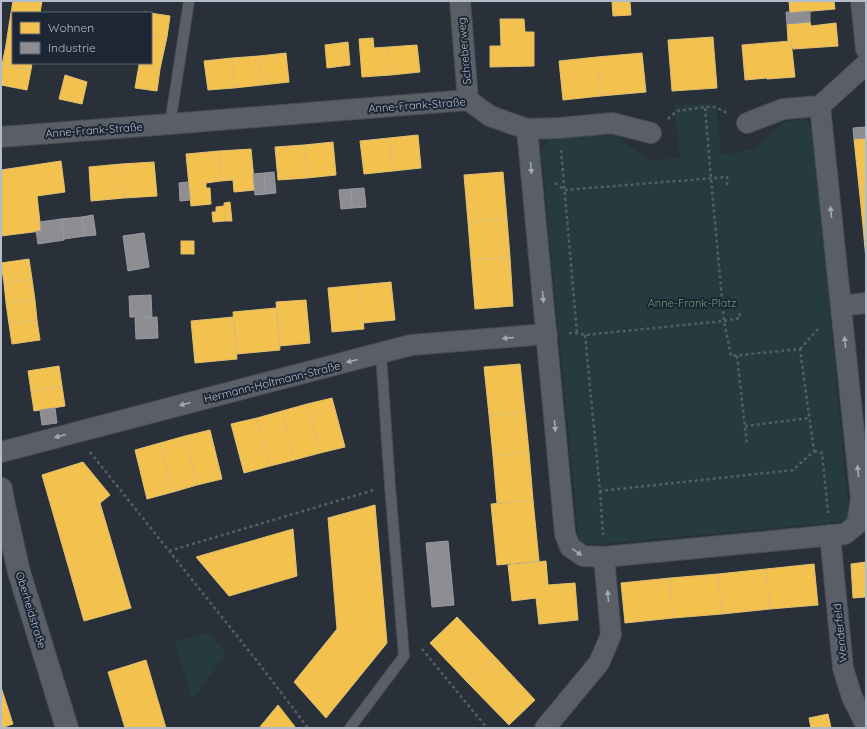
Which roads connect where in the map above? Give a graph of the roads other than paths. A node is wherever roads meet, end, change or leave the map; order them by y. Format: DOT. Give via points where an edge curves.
graph roads {
  1 [pos="189,1"];
  2 [pos="460,1"];
  3 [pos="861,1"];
  4 [pos="866,49"];
  5 [pos="866,64"];
  6 [pos="468,100"];
  7 [pos="820,106"];
  8 [pos="747,123"];
  9 [pos="170,124"];
  10 [pos="527,129"];
  11 [pos="652,133"];
  12 [pos="1,137"];
  13 [pos="866,303"];
  14 [pos="841,306"];
  15 [pos="546,334"];
  16 [pos="381,354"];
  17 [pos="1,452"];
  18 [pos="1,490"];
  19 [pos="830,535"];
  20 [pos="604,557"];
  21 [pos="866,726"];
  22 [pos="67,728"];
  23 [pos="350,728"];
  24 [pos="545,728"];
  1 -- 9 [label="lane"];
  2 -- 6 [label="street, Schreberweg"];
  3 -- 4 [label="street"];
  5 -- 7 [label="street"];
  6 -- 9 [label="street, Anne-Frank-Straße"];
  6 -- 10 [label="street, Anne-Frank-Straße" via="490,116"];
  7 -- 8 [label="street" via="782,109"];
  14 -- 7 [label="street, one-way"];
  9 -- 12 [label="street, Anne-Frank-Straße"];
  10 -- 11 [label="street, Anne-Frank-Straße" via="612,123"];
  10 -- 15 [label="street, one-way"];
  13 -- 14 [label="street"];
  19 -- 14 [label="street, one-way" via="845,534 857,524 861,499"];
  15 -- 16 [label="street, Hermann-Holtmann-Straße, one-way" via="411,345"];
  15 -- 20 [label="street, one-way" via="565,534 570,547 583,556"];
  16 -- 17 [label="street, Hermann-Holtmann-Straße, one-way"];
  16 -- 23 [label="lane" via="404,656"];
  18 -- 22 [label="street, Oberheidstraße" via="19,572"];
  19 -- 20 [label="street"];
  19 -- 21 [label="street, Wenderfeld" via="843,668 852,697"];
  24 -- 20 [label="street, one-way" via="599,663 611,634"];
}
